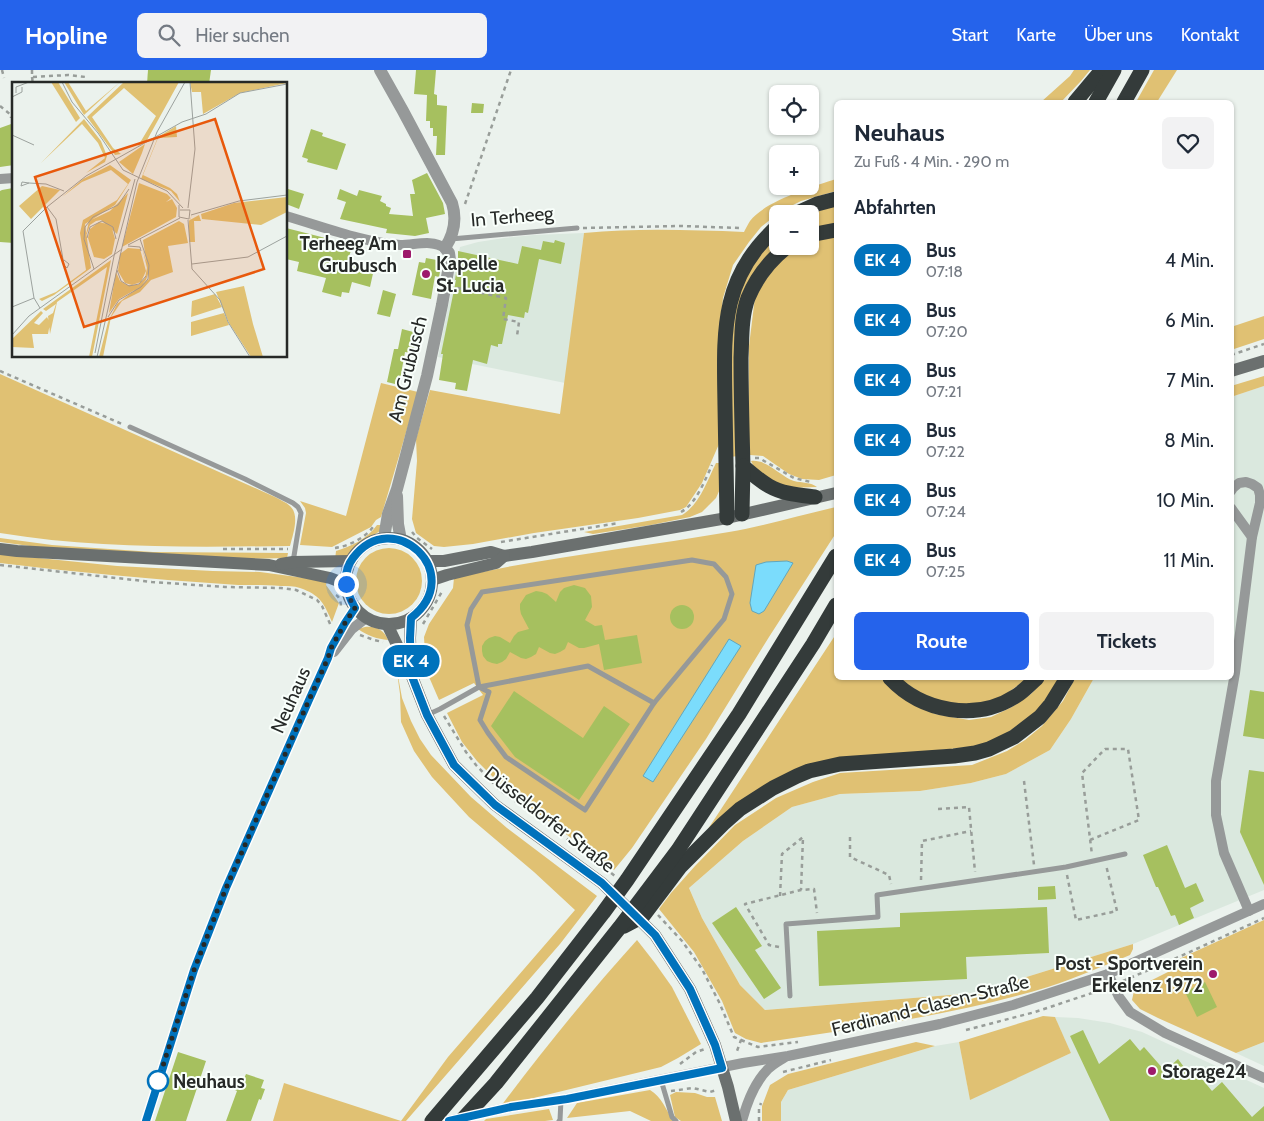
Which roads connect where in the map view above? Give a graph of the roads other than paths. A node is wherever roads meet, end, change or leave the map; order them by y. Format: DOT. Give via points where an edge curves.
graph roads {
  1 [pos="380,70"];
  2 [pos="1102,70"];
  3 [pos="1114,70"];
  4 [pos="1142,70"];
  5 [pos="1077,100"];
  6 [pos="1097,100"];
  7 [pos="1125,100"];
  8 [pos="834,200"];
  9 [pos="815,205"];
  10 [pos="288,217"];
  11 [pos="576,228"];
  12 [pos="834,230"];
  13 [pos="819,233"];
  14 [pos="769,235"];
  15 [pos="448,243"];
  16 [pos="777,255"];
  17 [pos="1264,361"];
  18 [pos="1234,370"];
  19 [pos="130,427"];
  20 [pos="743,463"];
  21 [pos="1234,487"];
  22 [pos="834,493"];
  23 [pos="815,497"];
  24 [pos="1234,512"];
  25 [pos="742,514"];
  26 [pos="727,518"];
  27 [pos="392,523"];
  28 [pos="1252,537"];
  29 [pos="384,538"];
  30 [pos="401,540"];
  31 [pos="0,549"];
  32 [pos="504,556"];
  33 [pos="834,559"];
  34 [pos="350,561"];
  35 [pos="427,561"];
  36 [pos="293,562"];
  37 [pos="269,565"];
  38 [pos="432,580"];
  39 [pos="346,584"];
  40 [pos="355,608"];
  41 [pos="834,608"];
  42 [pos="366,618"];
  43 [pos="411,618"];
  44 [pos="387,624"];
  45 [pos="328,658"];
  46 [pos="1234,673"];
  47 [pos="411,674"];
  48 [pos="892,680"];
  49 [pos="1034,680"];
  50 [pos="1066,680"];
  51 [pos="1233,680"];
  52 [pos="479,687"];
  53 [pos="654,703"];
  54 [pos="427,715"];
  55 [pos="1125,854"];
  56 [pos="649,898"];
  57 [pos="1264,904"];
  58 [pos="1250,911"];
  59 [pos="1108,974"];
  60 [pos="790,996"];
  61 [pos="788,1056"];
  62 [pos="722,1068"];
  63 [pos="1264,1078"];
  64 [pos="661,1080"];
  65 [pos="561,1100"];
  66 [pos="440,1118"];
  67 [pos="146,1121"];
  68 [pos="461,1121"];
  69 [pos="559,1121"];
  70 [pos="676,1121"];
  71 [pos="736,1121"];
  72 [pos="742,1121"];
  1 -- 15 [label="street, Am Grubusch" via="452,203 455,217"];
  2 -- 5 [label="highway"];
  3 -- 6 [label="highway"];
  4 -- 7 [label="highway"];
  8 -- 9 [label="highway"];
  10 -- 15 [label="street, In Terheeg" via="374,242 402,245"];
  11 -- 15 [label="lane, In Terheeg"];
  12 -- 13 [label="highway"];
  14 -- 26 [label="highway" via="746,262 728,308 725,349"];
  15 -- 27 [label="street, Am Grubusch" via="450,256 446,285 397,489"];
  16 -- 20 [label="highway" via="762,271 743,316"];
  17 -- 18 [label="main road"];
  19 -- 36 [label="lane" via="298,507 301,513"];
  20 -- 23 [label="highway" via="767,486"];
  20 -- 25 [label="highway"];
  21 -- 28 [label="street" via="1246,482 1258,488 1260,502"];
  22 -- 23 [label="main road"];
  23 -- 25 [label="main road"];
  24 -- 28 [label="street"];
  25 -- 26 [label="main road"];
  26 -- 32 [label="main road"];
  27 -- 29 [label="street, Am Grubusch"];
  27 -- 30 [label="street, Am Grubusch"];
  28 -- 46 [label="street"];
  29 -- 30 [label="main road"];
  29 -- 34 [label="main road" via="370,542"];
  30 -- 35 [label="main road" via="416,548"];
  31 -- 37 [label="main road"];
  32 -- 35 [label="main road" via="491,552"];
  32 -- 38 [label="main road" via="496,563"];
  33 -- 66 [label="highway" via="739,714 627,880"];
  34 -- 36 [label="main road"];
  34 -- 39 [label="main road"];
  35 -- 38 [label="main road"];
  36 -- 37 [label="main road"];
  37 -- 39 [label="main road"];
  38 -- 43 [label="main road" via="426,602"];
  39 -- 40 [label="main road"];
  40 -- 42 [label="main road"];
  40 -- 45 [label="street, Neuhaus"];
  41 -- 56 [label="highway"];
  42 -- 44 [label="main road"];
  42 -- 45 [label="street, Neuhaus" via="352,629"];
  43 -- 44 [label="main road"];
  43 -- 47 [label="main road, Düsseldorfer Straße"];
  44 -- 47 [label="main road, Düsseldorfer Straße"];
  45 -- 67 [label="street, Neuhaus" via="222,897 194,970"];
  47 -- 54 [label="main road, Düsseldorfer Straße"];
  48 -- 49 [label="highway" via="918,699 944,709 964,711 1003,703 1018,695"];
  50 -- 56 [label="highway" via="1040,717 1014,737 989,749 954,756 840,764 785,781 740,809"];
  51 -- 58 [label="street" via="1216,782 1216,815 1224,853"];
  52 -- 53 [label="lane" via="588,666"];
  52 -- 53 [label="lane" via="489,692 480,720 506,757 586,810"];
  52 -- 53 [label="lane" via="467,626 471,610 482,592 692,560 714,564 726,577 732,594 724,619"];
  52 -- 54 [label="lane"];
  54 -- 62 [label="main road, Düsseldorfer Straße" via="454,765 474,785 495,805 602,883 655,935 690,989"];
  55 -- 60 [label="lane" via="1066,867 877,895 878,917 786,924"];
  56 -- 68 [label="highway" via="643,916 620,927 496,1083"];
  57 -- 58 [label="street, Ferdinand-Clasen-Straße"];
  58 -- 59 [label="street, Ferdinand-Clasen-Straße"];
  59 -- 61 [label="street, Ferdinand-Clasen-Straße" via="1013,1005 940,1024"];
  59 -- 63 [label="street" via="1130,1012 1165,1033"];
  61 -- 62 [label="street, Ferdinand-Clasen-Straße"];
  61 -- 72 [label="street, Ferdinand-Clasen-Straße" via="760,1078 748,1100"];
  62 -- 64 [label="street, Ferdinand-Clasen-Straße"];
  62 -- 71 [label="main road, Düsseldorfer Straße"];
  64 -- 65 [label="street, Ferdinand-Clasen-Straße"];
  64 -- 70 [label="lane"];
  65 -- 66 [label="street, Ferdinand-Clasen-Straße"];
  65 -- 69 [label="lane"];
}
